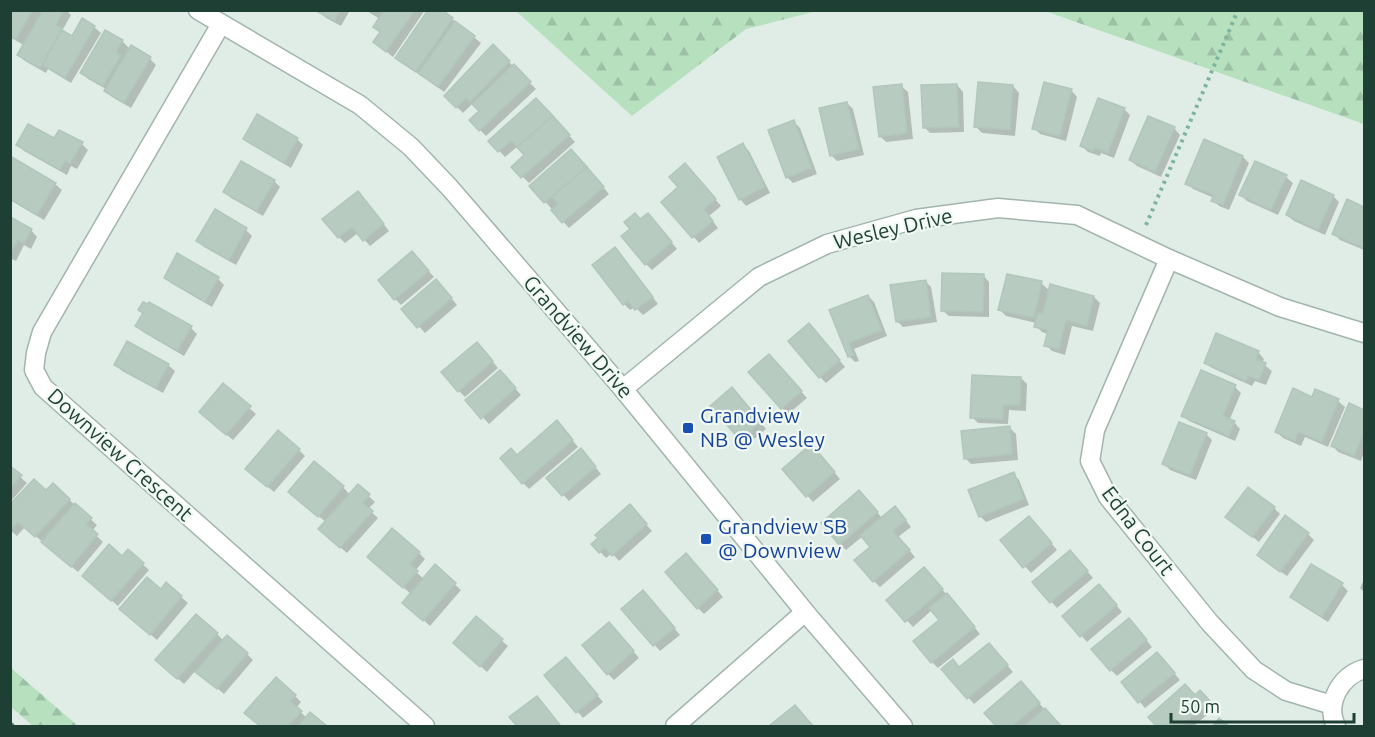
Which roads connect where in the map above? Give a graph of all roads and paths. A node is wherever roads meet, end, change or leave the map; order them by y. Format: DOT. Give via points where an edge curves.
graph roads {
  1 [pos="198,10"];
  2 [pos="1238,10"];
  3 [pos="221,24"];
  4 [pos="1138,244"];
  5 [pos="1169,258"];
  6 [pos="1365,333"];
  7 [pos="623,389"];
  8 [pos="805,612"];
  9 [pos="1365,669"];
  10 [pos="1332,705"];
  11 [pos="425,726"];
  12 [pos="675,726"];
  13 [pos="903,726"];
  14 [pos="1336,726"];
  1 -- 3 [label="street, Grandview Drive"];
  2 -- 4 [label="path"];
  3 -- 7 [label="street, Grandview Drive" via="360,105 411,147"];
  3 -- 11 [label="street, Downview Crescent" via="42,332 34,370 43,387"];
  4 -- 5 [label="street, Wesley Drive"];
  4 -- 7 [label="street, Wesley Drive" via="1077,215 998,208 916,219 827,244 759,278"];
  5 -- 6 [label="street, Wesley Drive" via="1280,307"];
  5 -- 10 [label="street, Edna Court" via="1095,430 1090,461 1108,497 1210,623 1254,670 1286,691"];
  7 -- 8 [label="street, Grandview Drive"];
  8 -- 12 [label="street"];
  8 -- 13 [label="street, Grandview Drive"];
  9 -- 10 [label="street" via="1347,679"];
  10 -- 14 [label="street"];
}
